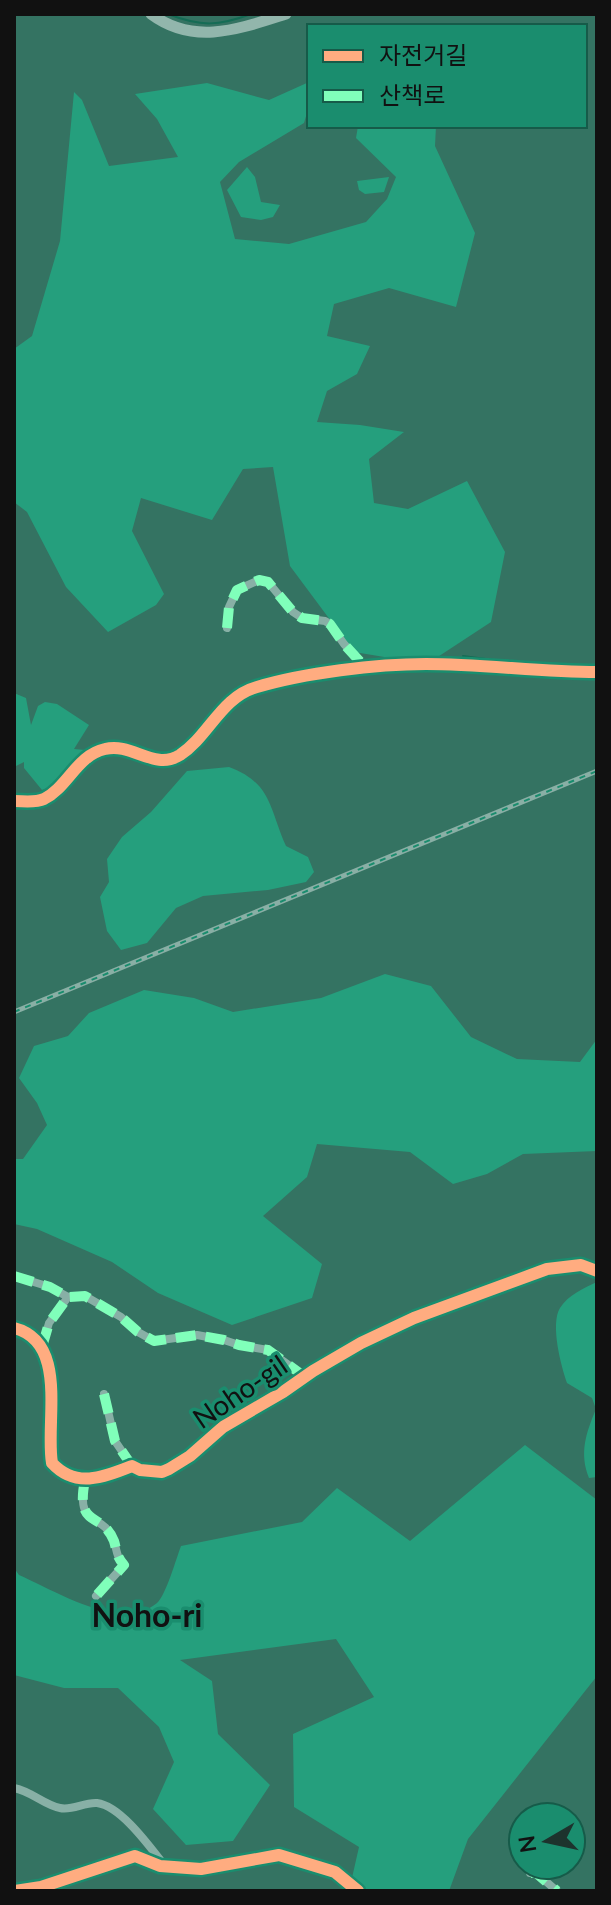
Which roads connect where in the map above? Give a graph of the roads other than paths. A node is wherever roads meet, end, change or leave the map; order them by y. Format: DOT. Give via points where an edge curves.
graph roads {
  1 [pos="151,14"];
  2 [pos="286,14"];
  3 [pos="227,628"];
  4 [pos="366,668"];
  5 [pos="597,672"];
  6 [pos="14,801"];
  7 [pos="597,1271"];
  8 [pos="14,1276"];
  9 [pos="68,1297"];
  10 [pos="14,1328"];
  11 [pos="42,1347"];
  12 [pos="305,1377"];
  13 [pos="104,1394"];
  14 [pos="132,1466"];
  15 [pos="85,1480"];
  16 [pos="96,1596"];
  17 [pos="14,1788"];
  18 [pos="166,1867"];
  19 [pos="15,1891"];
  20 [pos="358,1891"];
  1 -- 2 [label="street" via="176,29 201,34"];
  3 -- 4 [label="street" via="237,590 259,580 268,582 293,612 330,624"];
  4 -- 5 [label="street" via="427,664"];
  4 -- 6 [label="street" via="255,687 216,715 194,745 178,756 165,762 106,748 92,753 44,799"];
  7 -- 12 [label="street, Noho-gil" via="564,1266 522,1277 384,1331"];
  8 -- 9 [label="street, Noho-gil"];
  9 -- 11 [label="street" via="49,1323"];
  9 -- 12 [label="street, Noho-gil" via="85,1296 154,1341 197,1335 268,1350"];
  10 -- 11 [label="street"];
  11 -- 15 [label="street" via="51,1373 52,1463"];
  12 -- 14 [label="street, Noho-gil" via="223,1427 169,1469"];
  13 -- 14 [label="street" via="115,1441"];
  14 -- 15 [label="street, Noho-gil"];
  15 -- 16 [label="street" via="85,1512 114,1540 116,1557 124,1565"];
  17 -- 18 [label="street" via="57,1808 106,1805"];
  18 -- 19 [label="street" via="135,1856"];
  18 -- 20 [label="street" via="201,1869 279,1855 335,1872"];
}
